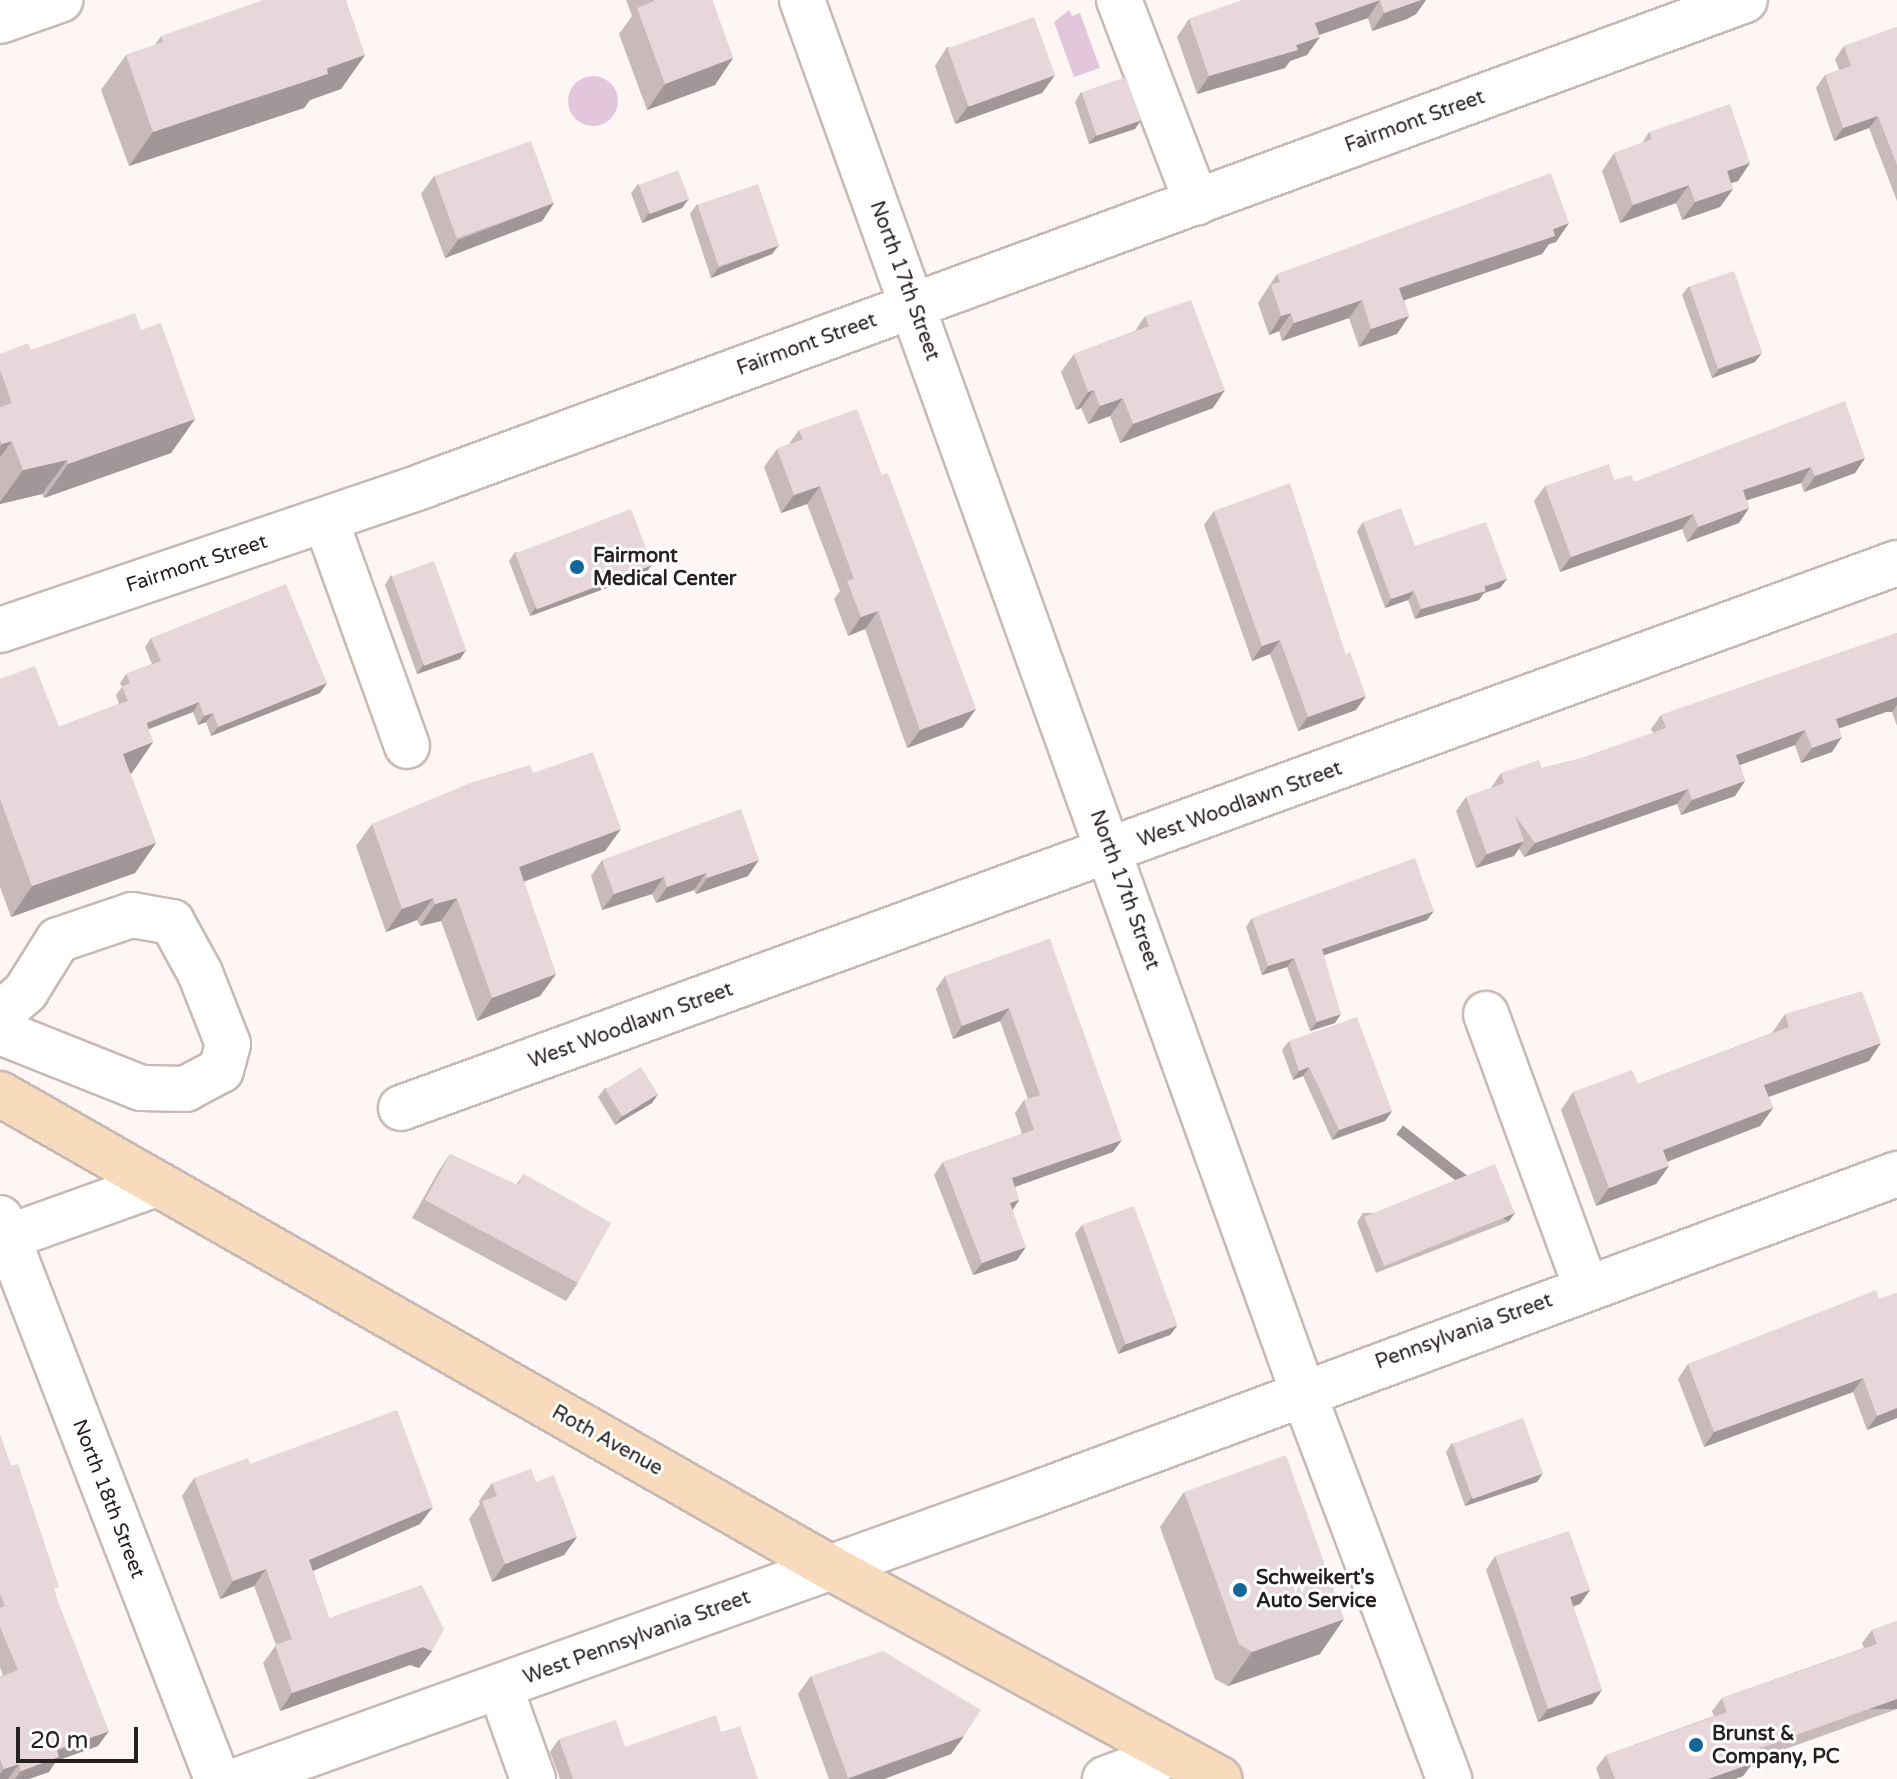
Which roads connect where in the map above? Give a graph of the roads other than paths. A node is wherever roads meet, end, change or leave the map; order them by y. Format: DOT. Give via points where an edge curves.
graph roads {
  1 [pos="60,0"];
  2 [pos="802,0"];
  3 [pos="1119,0"];
  4 [pos="1745,0"];
  5 [pos="0,21"];
  6 [pos="1197,203"];
  7 [pos="913,305"];
  8 [pos="326,521"];
  9 [pos="1897,563"];
  10 [pos="0,630"];
  11 [pos="407,746"];
  12 [pos="1111,852"];
  13 [pos="0,1014"];
  14 [pos="1486,1014"];
  15 [pos="0,1032"];
  16 [pos="0,1094"];
  17 [pos="401,1108"];
  18 [pos="1897,1174"];
  19 [pos="156,1184"];
  20 [pos="2,1232"];
  21 [pos="1586,1287"];
  22 [pos="1303,1392"];
  23 [pos="1032,1495"];
  24 [pos="831,1568"];
  25 [pos="500,1687"];
  26 [pos="1172,1754"];
  27 [pos="217,1779"];
  28 [pos="241,1779"];
  29 [pos="533,1779"];
  30 [pos="1105,1779"];
  31 [pos="1219,1779"];
  32 [pos="1449,1779"];
  1 -- 5 [label="street"];
  2 -- 7 [label="street, North 17th Street"];
  3 -- 6 [label="street"];
  4 -- 6 [label="street, Fairmont Street"];
  6 -- 7 [label="street, Fairmont Street"];
  7 -- 8 [label="street, Fairmont Street"];
  7 -- 12 [label="street, North 17th Street"];
  8 -- 10 [label="street, Fairmont Street"];
  8 -- 11 [label="street"];
  9 -- 12 [label="street, West Woodlawn Street"];
  12 -- 17 [label="street, West Woodlawn Street"];
  12 -- 22 [label="street, North 17th Street"];
  13 -- 15 [label="street" via="26,991 58,940 132,915 172,922 200,973 228,1044 221,1070 186,1089 141,1088"];
  14 -- 21 [label="street"];
  16 -- 19 [label="main road, Roth Avenue"];
  18 -- 21 [label="street, Pennsylvania Street"];
  19 -- 20 [label="street"];
  19 -- 24 [label="main road, Roth Avenue"];
  20 -- 27 [label="street, North 18th Street"];
  21 -- 22 [label="street, Pennsylvania Street"];
  22 -- 23 [label="street, Pennsylvania Street"];
  22 -- 32 [label="street, North 17th Street"];
  23 -- 24 [label="street, West Pennsylvania Street"];
  24 -- 25 [label="street, West Pennsylvania Street"];
  24 -- 26 [label="main road, Roth Avenue"];
  25 -- 28 [label="street, West Pennsylvania Street"];
  25 -- 29 [label="street"];
  26 -- 30 [label="street"];
  26 -- 31 [label="main road, Roth Avenue"];
}
